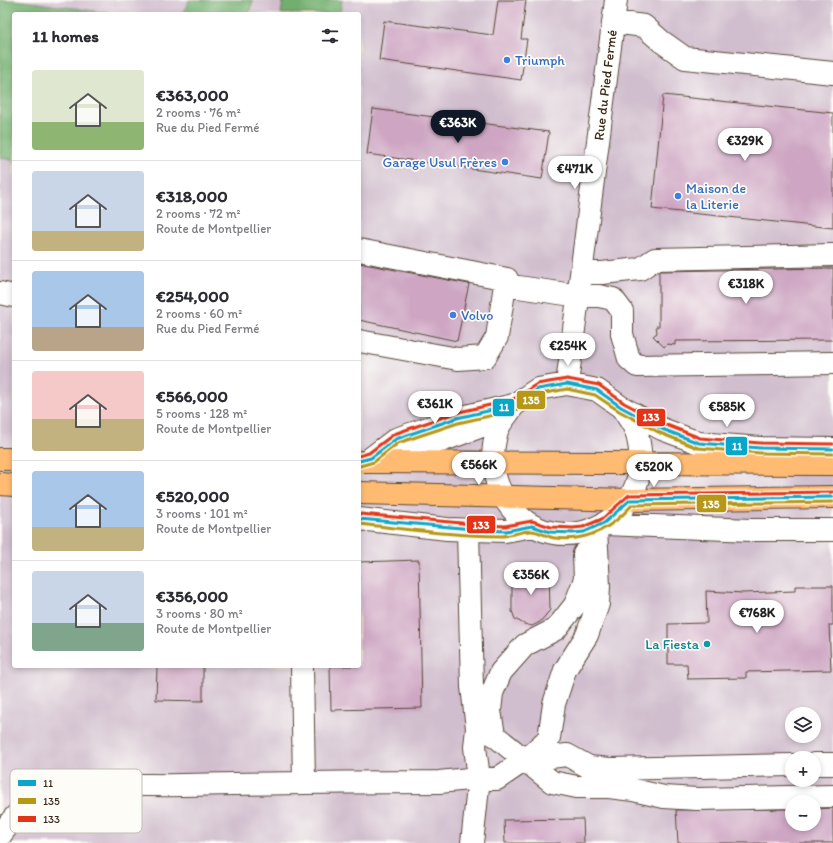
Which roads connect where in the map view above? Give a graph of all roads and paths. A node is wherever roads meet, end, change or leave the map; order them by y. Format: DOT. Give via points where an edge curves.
graph roads {
  1 [pos="616,0"];
  2 [pos="613,22"];
  3 [pos="833,73"];
  4 [pos="361,250"];
  5 [pos="833,255"];
  6 [pos="582,271"];
  7 [pos="505,285"];
  8 [pos="0,293"];
  9 [pos="12,296"];
  10 [pos="579,296"];
  11 [pos="361,340"];
  12 [pos="833,364"];
  13 [pos="567,384"];
  14 [pos="621,407"];
  15 [pos="510,411"];
  16 [pos="833,449"];
  17 [pos="0,459"];
  18 [pos="12,459"];
  19 [pos="363,460"];
  20 [pos="492,463"];
  21 [pos="833,464"];
  22 [pos="641,465"];
  23 [pos="0,484"];
  24 [pos="12,485"];
  25 [pos="361,493"];
  26 [pos="504,497"];
  27 [pos="833,497"];
  28 [pos="630,500"];
  29 [pos="361,519"];
  30 [pos="533,526"];
  31 [pos="594,528"];
  32 [pos="468,530"];
  33 [pos="833,530"];
  34 [pos="302,668"];
  35 [pos="526,760"];
  36 [pos="821,764"];
  37 [pos="833,764"];
  38 [pos="785,765"];
  39 [pos="654,767"];
  40 [pos="479,778"];
  41 [pos="304,783"];
  42 [pos="142,785"];
  43 [pos="653,794"];
  44 [pos="833,796"];
  45 [pos="10,821"];
  46 [pos="0,836"];
  47 [pos="472,843"];
  1 -- 2 [label="street, Rue du Pied Fermé"];
  2 -- 3 [label="street" via="644,26 685,58"];
  2 -- 6 [label="street, Rue du Pied Fermé"];
  4 -- 7 [label="street" via="507,279"];
  5 -- 6 [label="street" via="655,259 640,269 602,273"];
  6 -- 10 [label="street, Rue du Pied Fermé"];
  7 -- 10 [label="street"];
  7 -- 11 [label="street" via="497,337 485,357 458,359"];
  8 -- 9 [label="street"];
  10 -- 12 [label="street" via="599,296 613,300 622,311 622,334 629,359 637,366"];
  10 -- 13 [label="street, Rue du Pied Fermé"];
  13 -- 14 [label="street" via="597,390"];
  13 -- 15 [label="street" via="538,389"];
  14 -- 16 [label="street" via="662,429 699,444"];
  14 -- 22 [label="street" via="637,433"];
  15 -- 19 [label="street" via="430,445"];
  15 -- 20 [label="street" via="498,430"];
  17 -- 18 [label="main road"];
  19 -- 20 [label="main road"];
  20 -- 22 [label="main road"];
  20 -- 26 [label="street" via="495,480"];
  21 -- 22 [label="main road"];
  22 -- 28 [label="street" via="638,482"];
  23 -- 24 [label="main road"];
  25 -- 26 [label="main road"];
  26 -- 28 [label="main road"];
  26 -- 30 [label="street" via="516,514"];
  27 -- 28 [label="main road"];
  28 -- 31 [label="street" via="619,514"];
  29 -- 32 [label="street"];
  30 -- 31 [label="street" via="549,532 566,534"];
  30 -- 32 [label="street" via="505,531"];
  31 -- 33 [label="street"];
  31 -- 35 [label="street" via="598,604 587,635 565,670 554,704 549,738"];
  31 -- 35 [label="street" via="585,579 575,605 556,629 525,645 501,672 492,693 490,711 494,736"];
  32 -- 40 [label="street" via="472,687"];
  34 -- 41 [label="street"];
  35 -- 39 [label="street" via="567,755 589,767"];
  35 -- 40 [label="street" via="497,779"];
  35 -- 43 [label="street" via="552,782 577,787 633,790"];
  36 -- 37 [label="street"];
  38 -- 39 [label="street"];
  39 -- 43 [label="street"];
  40 -- 41 [label="street" via="439,782"];
  40 -- 47 [label="street"];
  41 -- 42 [label="street"];
  43 -- 44 [label="street" via="697,799"];
  45 -- 46 [label="street"];
}
